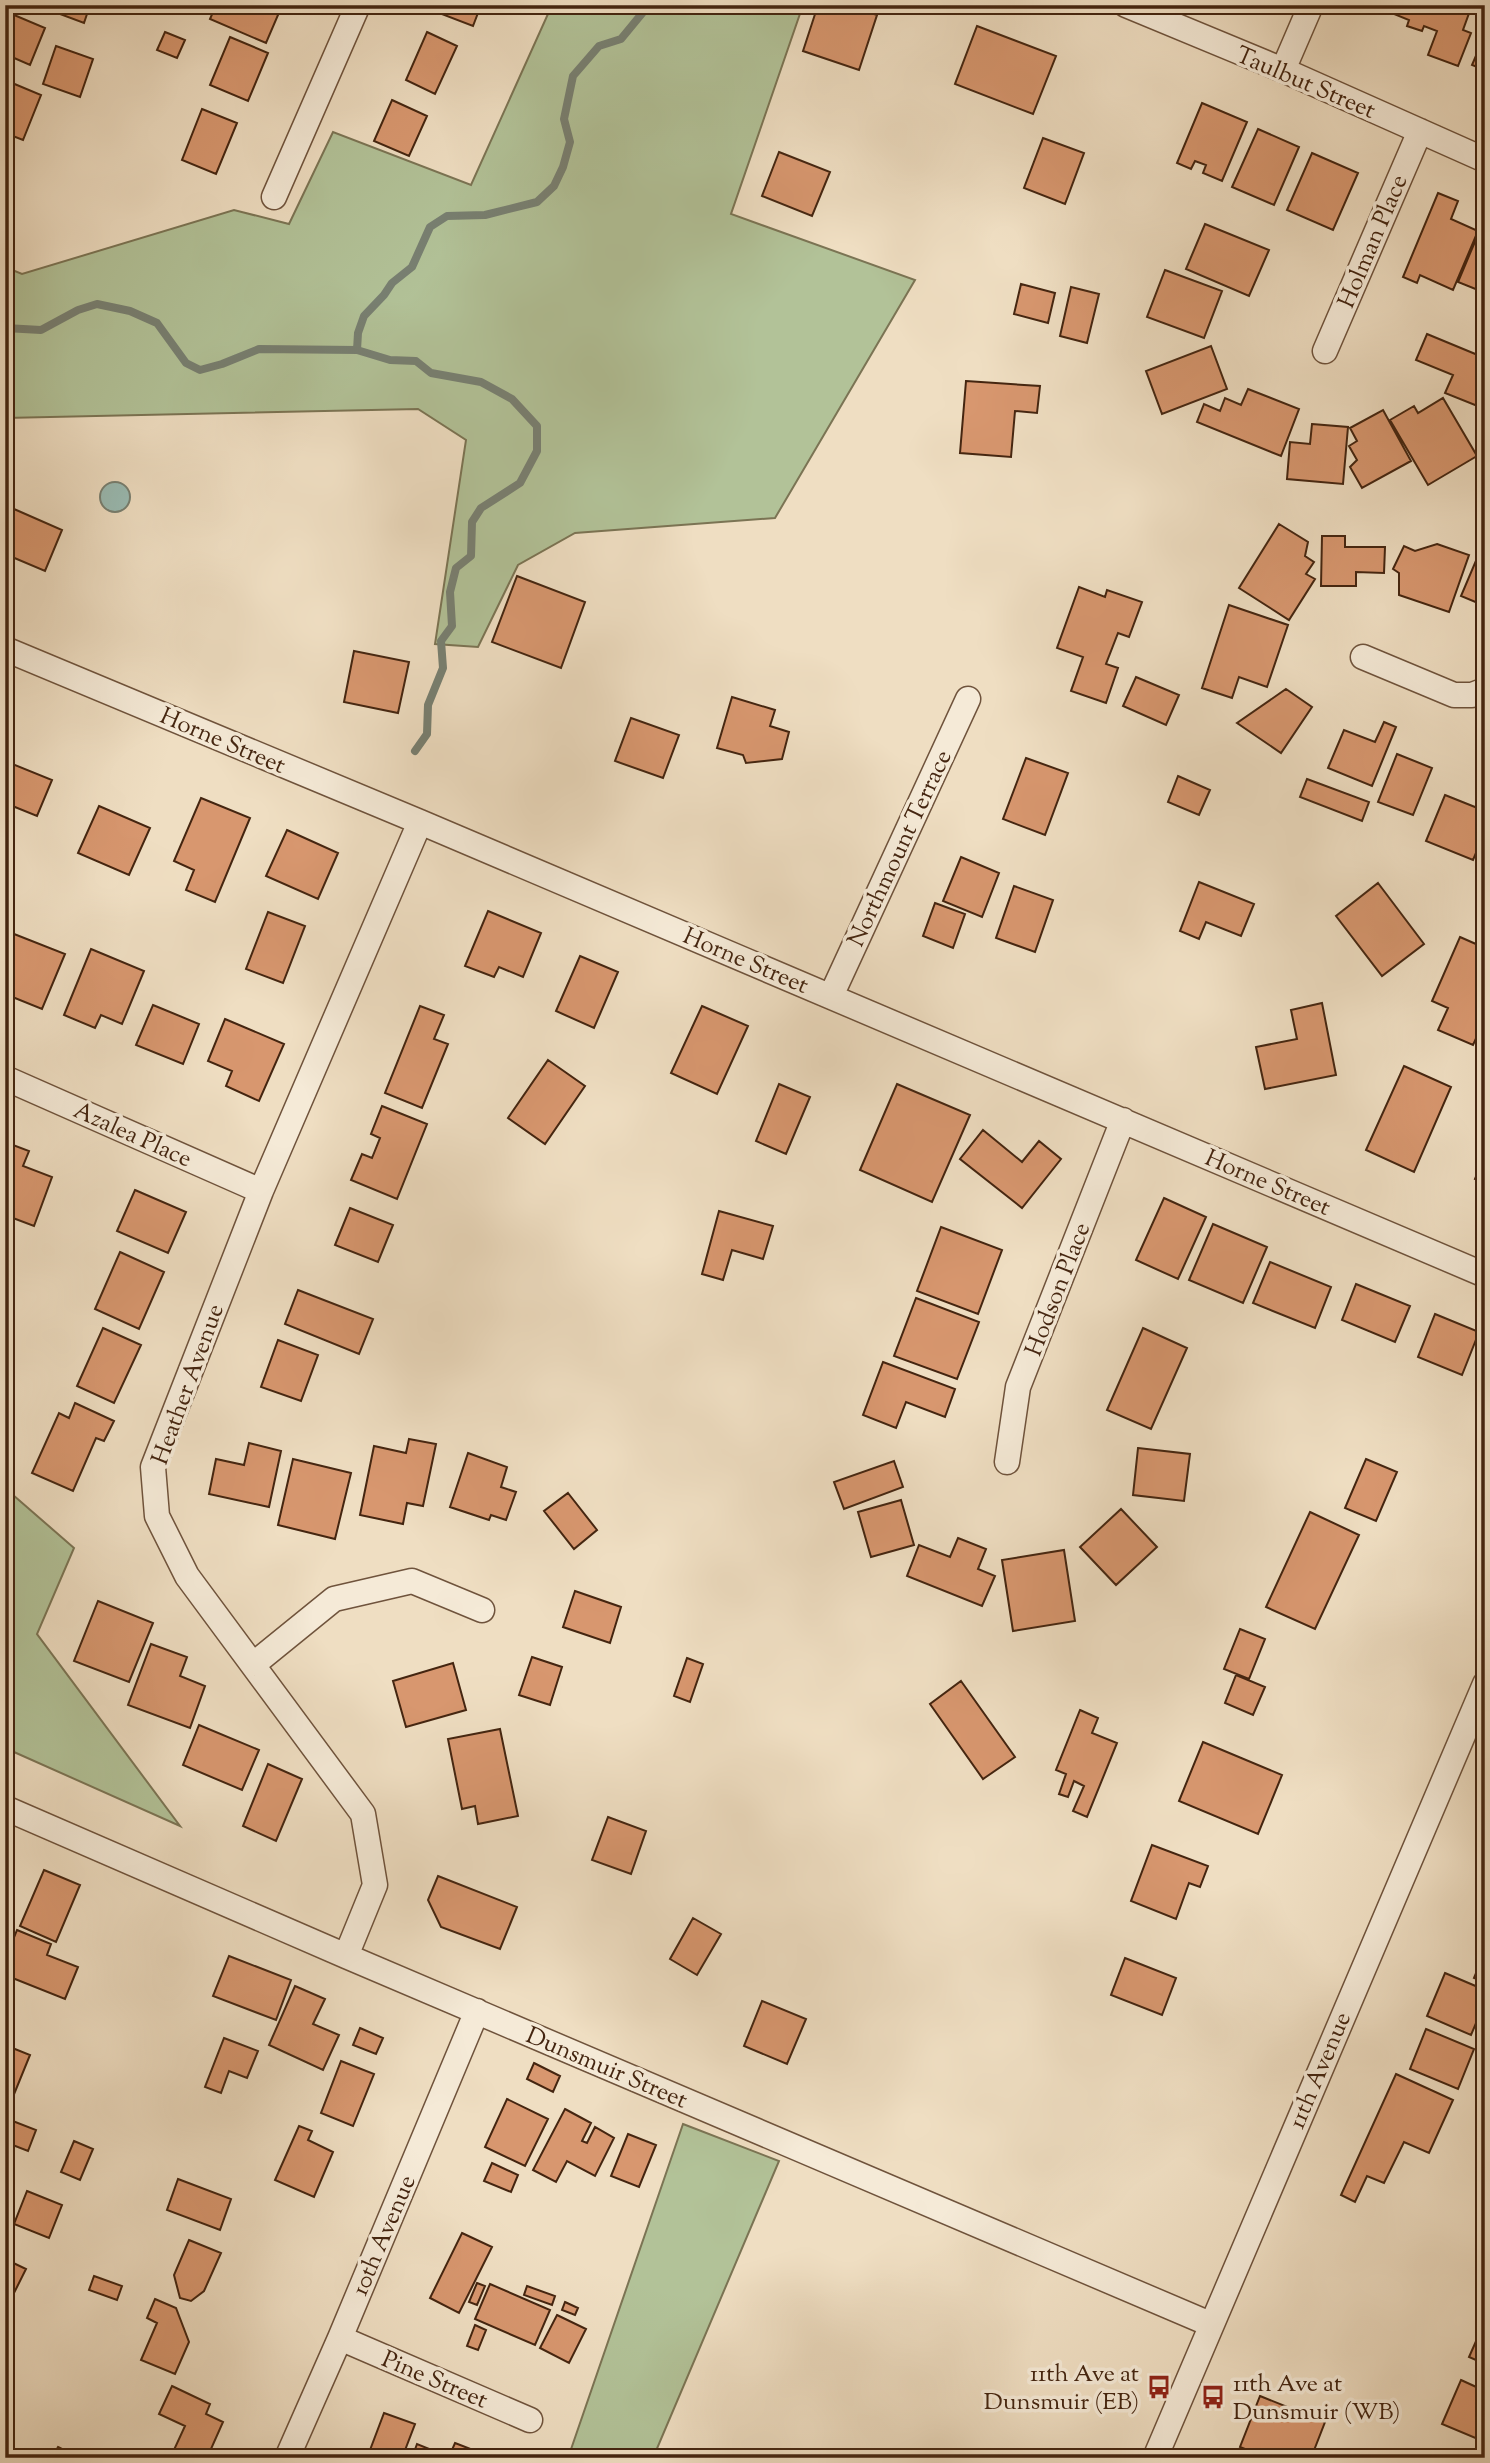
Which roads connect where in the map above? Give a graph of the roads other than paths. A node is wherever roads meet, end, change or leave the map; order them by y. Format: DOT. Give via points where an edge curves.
graph roads {
  1 [pos="358,5"];
  2 [pos="1126,5"];
  3 [pos="1311,5"];
  4 [pos="1283,71"];
  5 [pos="1420,131"];
  6 [pos="1485,160"];
  7 [pos="274,197"];
  8 [pos="1325,351"];
  9 [pos="5,649"];
  10 [pos="1363,657"];
  11 [pos="1485,690"];
  12 [pos="968,699"];
  13 [pos="420,822"];
  14 [pos="831,996"];
  15 [pos="5,1078"];
  16 [pos="1123,1120"];
  17 [pos="261,1191"];
  18 [pos="1485,1275"];
  19 [pos="1007,1462"];
  20 [pos="482,1610"];
  21 [pos="254,1664"];
  22 [pos="1485,1684"];
  23 [pos="5,1808"];
  24 [pos="346,1956"];
  25 [pos="477,2011"];
  26 [pos="1210,2324"];
  27 [pos="340,2338"];
  28 [pos="530,2420"];
  29 [pos="287,2458"];
  30 [pos="1155,2458"];
  1 -- 7 [label="street"];
  2 -- 4 [label="street, Taulbut Street"];
  3 -- 4 [label="street"];
  4 -- 5 [label="street, Taulbut Street"];
  5 -- 6 [label="street, Taulbut Street"];
  5 -- 8 [label="street, Holman Place"];
  9 -- 13 [label="street, Horne Street"];
  10 -- 11 [label="street" via="1454,695"];
  12 -- 14 [label="street, Northmount Terrace"];
  13 -- 14 [label="street, Horne Street"];
  13 -- 17 [label="street, Heather Avenue"];
  14 -- 16 [label="street, Horne Street"];
  15 -- 17 [label="street, Azalea Place"];
  16 -- 18 [label="street, Horne Street"];
  16 -- 19 [label="street, Hodson Place" via="1018,1387"];
  17 -- 21 [label="street, Heather Avenue" via="153,1467 157,1516 187,1576"];
  20 -- 21 [label="street" via="412,1581 334,1599"];
  21 -- 24 [label="street, Heather Avenue" via="363,1814 375,1885"];
  22 -- 26 [label="street, 11th Avenue"];
  23 -- 24 [label="street, Dunsmuir Street"];
  24 -- 25 [label="street, Dunsmuir Street"];
  25 -- 26 [label="street, Dunsmuir Street"];
  25 -- 27 [label="street, 10th Avenue"];
  26 -- 30 [label="street, 11th Avenue"];
  27 -- 28 [label="street, Pine Street"];
  27 -- 29 [label="street, 10th Avenue"];
}
